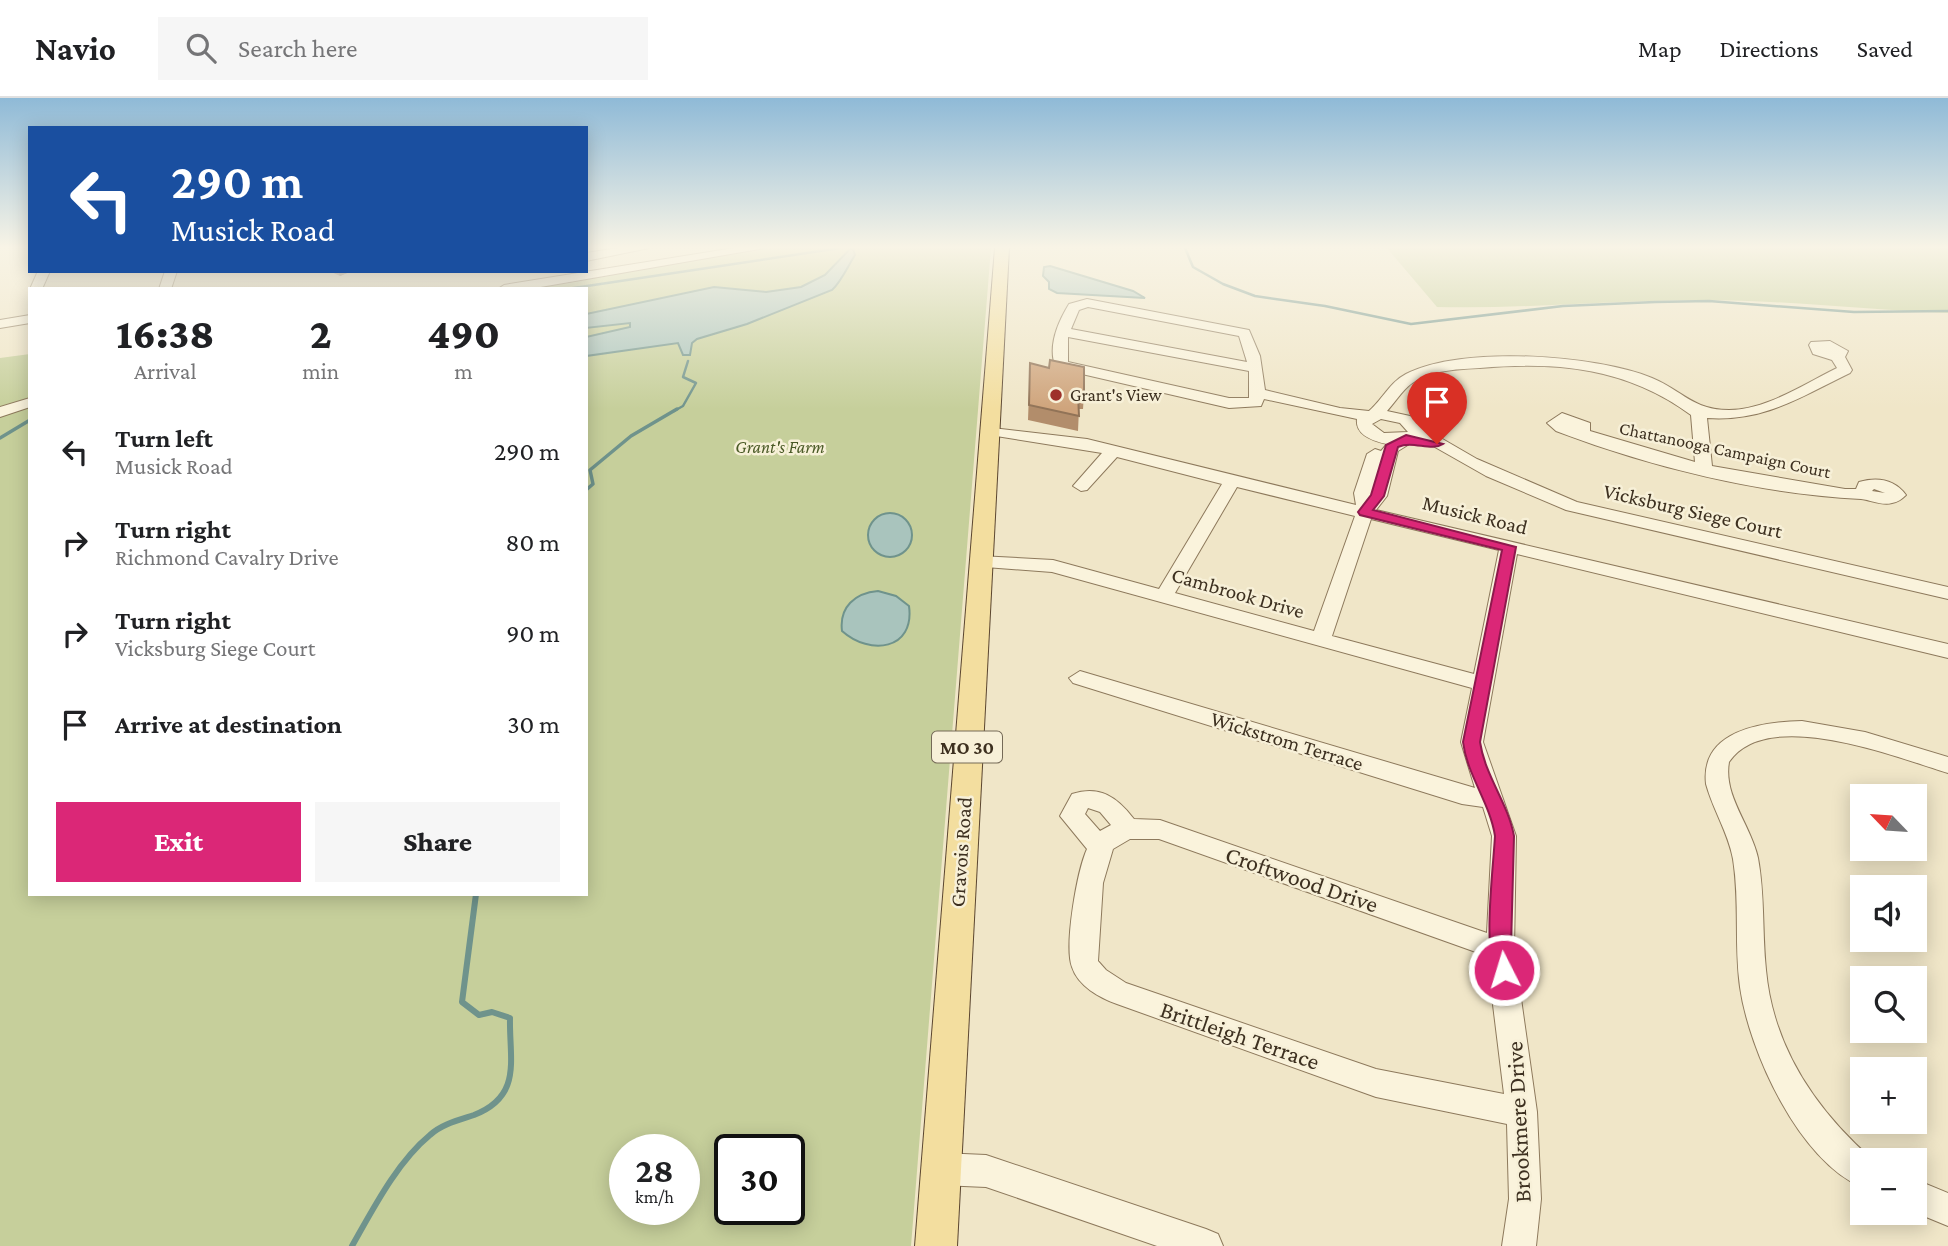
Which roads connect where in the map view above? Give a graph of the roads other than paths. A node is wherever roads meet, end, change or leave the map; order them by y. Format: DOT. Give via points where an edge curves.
graph roads {
  1 [pos="998,302"];
  2 [pos="25,320"];
  3 [pos="0,324"];
  4 [pos="1063,332"];
  5 [pos="1838,357"];
  6 [pos="1254,368"];
  7 [pos="1258,396"];
  8 [pos="28,403"];
  9 [pos="1387,404"];
  10 [pos="0,412"];
  11 [pos="1699,413"];
  12 [pos="1400,417"];
  13 [pos="1371,423"];
  14 [pos="990,430"];
  15 [pos="1582,433"];
  16 [pos="1407,436"];
  17 [pos="1114,450"];
  18 [pos="1704,467"];
  19 [pos="1232,481"];
  20 [pos="1081,486"];
  21 [pos="1863,494"];
  22 [pos="1365,512"];
  23 [pos="1509,547"];
  24 [pos="979,562"];
  25 [pos="1948,593"];
  26 [pos="1164,596"];
  27 [pos="1321,640"];
  28 [pos="1947,654"];
  29 [pos="1080,678"];
  30 [pos="1483,684"];
  31 [pos="1948,765"];
  32 [pos="1494,799"];
  33 [pos="1111,840"];
  34 [pos="1500,948"];
  35 [pos="1521,1112"];
  36 [pos="1850,1160"];
  37 [pos="941,1169"];
  38 [pos="1927,1201"];
  39 [pos="1948,1210"];
  40 [pos="936,1246"];
  41 [pos="1206,1246"];
  42 [pos="1519,1246"];
  1 -- 14 [label="main road, Gravois Road / MO 30"];
  2 -- 3 [label="street"];
  4 -- 6 [label="street"];
  4 -- 6 [label="street" via="1074,307 1087,303 1211,325 1249,338"];
  4 -- 7 [label="street" via="1058,348 1061,365 1066,368 1229,403 1256,403"];
  5 -- 11 [label="street" via="1845,370 1759,411"];
  6 -- 7 [label="street"];
  7 -- 13 [label="street"];
  8 -- 10 [label="street"];
  9 -- 11 [label="street" via="1394,388 1416,375 1519,359 1560,360 1602,367 1651,383"];
  9 -- 12 [label="street"];
  9 -- 13 [label="street"];
  11 -- 18 [label="street"];
  12 -- 13 [label="street"];
  12 -- 16 [label="street"];
  13 -- 16 [label="street, Vicksburg Siege Court"];
  13 -- 22 [label="street" via="1377,447 1363,492"];
  14 -- 17 [label="street, Musick Road"];
  14 -- 24 [label="main road, Gravois Road / MO 30"];
  15 -- 18 [label="street, Chattanooga Campaign Court" via="1627,452"];
  16 -- 22 [label="street" via="1390,449 1378,496"];
  16 -- 25 [label="street, Vicksburg Siege Court" via="1437,444 1572,506"];
  17 -- 19 [label="street, Musick Road"];
  17 -- 20 [label="street"];
  18 -- 21 [label="street, Chattanooga Campaign Court" via="1845,495"];
  19 -- 22 [label="street, Musick Road"];
  19 -- 26 [label="street"];
  22 -- 23 [label="street, Musick Road"];
  22 -- 27 [label="street"];
  23 -- 28 [label="street, Musick Road"];
  23 -- 30 [label="street, Brookmere Drive"];
  24 -- 26 [label="street, Cambrook Drive" via="1053,566"];
  24 -- 37 [label="main road, Gravois Road / MO 30"];
  26 -- 27 [label="street, Cambrook Drive"];
  27 -- 30 [label="street, Cambrook Drive"];
  29 -- 32 [label="street, Wickstrom Terrace" via="1462,795"];
  30 -- 32 [label="street, Brookmere Drive" via="1472,742 1474,757"];
  31 -- 36 [label="street" via="1830,733 1790,727 1756,731 1724,752 1717,769 1718,790 1741,839 1752,904 1752,973 1772,1044 1794,1095 1829,1142"];
  32 -- 34 [label="street, Brookmere Drive" via="1504,836"];
  33 -- 34 [label="street, Croftwood Drive" via="1160,830"];
  33 -- 35 [label="street, Brittleigh Terrace" via="1093,869 1085,916 1084,965 1096,979 1117,992 1376,1083"];
  34 -- 35 [label="street, Brookmere Drive"];
  35 -- 42 [label="street, Brookmere Drive" via="1525,1199"];
  37 -- 40 [label="main road, Gravois Road / MO 30"];
  37 -- 41 [label="street" via="986,1171"];
  38 -- 39 [label="street"];
}
